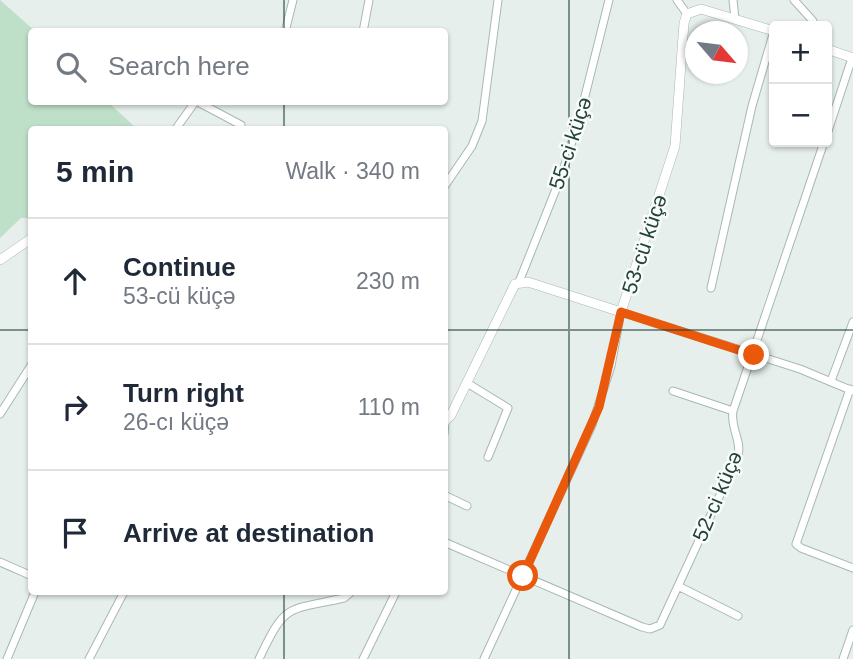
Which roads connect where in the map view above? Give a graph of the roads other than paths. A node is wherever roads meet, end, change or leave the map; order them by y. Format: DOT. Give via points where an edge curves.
graph roads {
  1 [pos="293,0"];
  2 [pos="369,0"];
  3 [pos="498,0"];
  4 [pos="609,0"];
  5 [pos="677,0"];
  6 [pos="733,0"];
  7 [pos="794,0"];
  8 [pos="687,14"];
  9 [pos="735,19"];
  10 [pos="813,21"];
  11 [pos="286,28"];
  12 [pos="364,28"];
  13 [pos="769,29"];
  14 [pos="769,48"];
  15 [pos="832,51"];
  16 [pos="852,58"];
  17 [pos="194,105"];
  18 [pos="202,105"];
  19 [pos="832,119"];
  20 [pos="241,125"];
  21 [pos="178,126"];
  22 [pos="822,147"];
  23 [pos="448,181"];
  24 [pos="28,240"];
  25 [pos="0,260"];
  26 [pos="519,282"];
  27 [pos="711,288"];
  28 [pos="621,312"];
  29 [pos="853,322"];
  30 [pos="851,333"];
  31 [pos="754,355"];
  32 [pos="28,370"];
  33 [pos="831,381"];
  34 [pos="467,383"];
  35 [pos="852,390"];
  36 [pos="673,391"];
  37 [pos="733,411"];
  38 [pos="0,414"];
  39 [pos="448,417"];
  40 [pos="488,457"];
  41 [pos="448,497"];
  42 [pos="467,506"];
  43 [pos="448,544"];
  44 [pos="0,562"];
  45 [pos="853,568"];
  46 [pos="28,574"];
  47 [pos="523,576"];
  48 [pos="678,586"];
  49 [pos="34,595"];
  50 [pos="122,595"];
  51 [pos="348,595"];
  52 [pos="395,595"];
  53 [pos="738,616"];
  54 [pos="853,630"];
  55 [pos="7,659"];
  56 [pos="89,659"];
  57 [pos="260,659"];
  58 [pos="363,659"];
  59 [pos="484,659"];
  60 [pos="843,659"];
  1 -- 11 [label="street"];
  2 -- 12 [label="street"];
  3 -- 23 [label="street" via="482,121 472,146"];
  4 -- 26 [label="street, 55-ci küçə" via="566,161"];
  5 -- 8 [label="street"];
  6 -- 9 [label="street"];
  7 -- 10 [label="street"];
  8 -- 9 [label="street" via="701,9"];
  8 -- 28 [label="street, 53-cü küçə" via="676,146"];
  9 -- 13 [label="street"];
  14 -- 27 [label="street"];
  15 -- 16 [label="street"];
  16 -- 19 [label="street"];
  17 -- 21 [label="street"];
  18 -- 20 [label="street"];
  22 -- 31 [label="street"];
  24 -- 25 [label="street"];
  26 -- 28 [label="street"];
  26 -- 34 [label="street, 55-ci küçə"];
  28 -- 31 [label="street"];
  28 -- 47 [label="street, 53-cü küçə" via="599,407"];
  29 -- 30 [label="street"];
  30 -- 33 [label="street"];
  31 -- 33 [label="street"];
  31 -- 37 [label="street"];
  32 -- 38 [label="street"];
  33 -- 35 [label="street"];
  34 -- 39 [label="street, 55-ci küçə"];
  34 -- 40 [label="street" via="508,408"];
  35 -- 45 [label="street" via="796,544"];
  36 -- 37 [label="street"];
  37 -- 48 [label="street, 52-ci küçə" via="738,456"];
  41 -- 42 [label="street"];
  43 -- 47 [label="street, 52-ci küçə"];
  44 -- 46 [label="street"];
  47 -- 48 [label="street, 52-ci küçə" via="650,629 660,625"];
  47 -- 59 [label="street, 53-cü küçə"];
  48 -- 53 [label="street"];
  49 -- 55 [label="street"];
  50 -- 56 [label="street"];
  51 -- 57 [label="street" via="286,612"];
  52 -- 58 [label="street"];
  54 -- 60 [label="street"];
}
